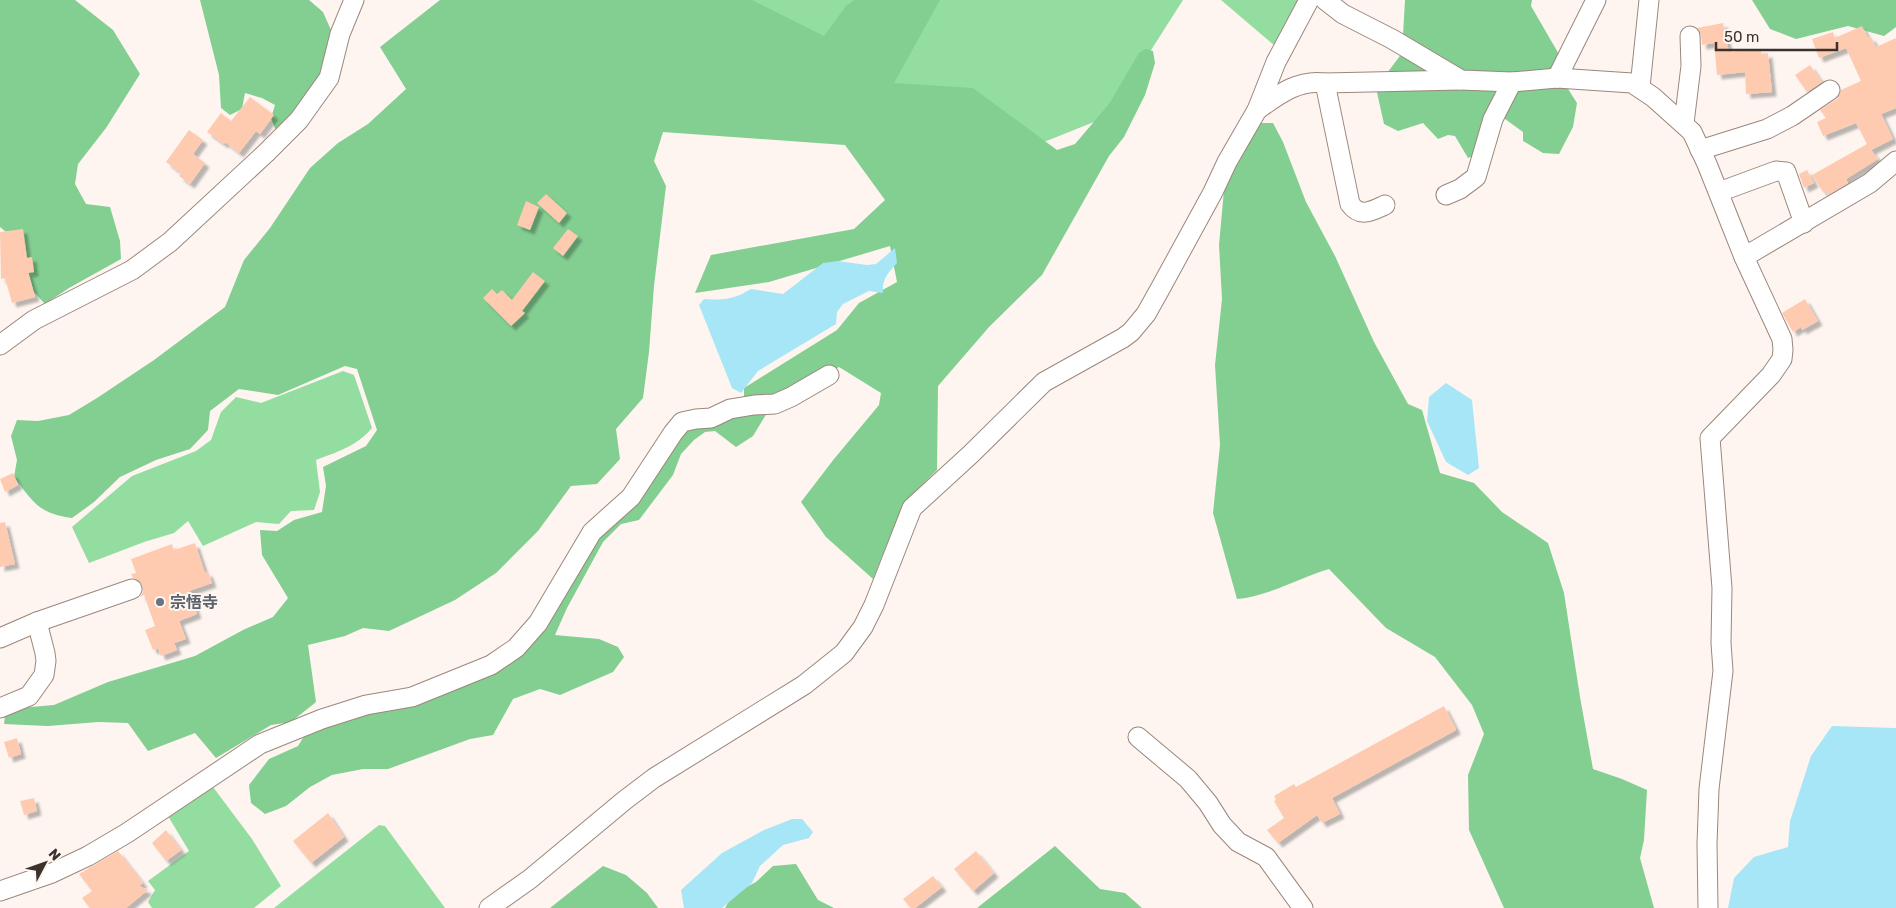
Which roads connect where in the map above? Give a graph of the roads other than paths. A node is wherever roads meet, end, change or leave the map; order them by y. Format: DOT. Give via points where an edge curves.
graph roads {
  1 [pos="354,0"];
  2 [pos="1309,0"];
  3 [pos="1325,0"];
  4 [pos="1596,0"];
  5 [pos="1649,0"];
  6 [pos="1690,36"];
  7 [pos="1557,78"];
  8 [pos="1461,80"];
  9 [pos="1512,82"];
  10 [pos="1325,83"];
  11 [pos="1640,87"];
  12 [pos="1830,90"];
  13 [pos="1257,110"];
  14 [pos="1684,123"];
  15 [pos="1700,150"];
  16 [pos="1896,161"];
  17 [pos="1718,192"];
  18 [pos="1446,195"];
  19 [pos="1385,206"];
  20 [pos="1804,223"];
  21 [pos="1744,257"];
  22 [pos="0,344"];
  23 [pos="829,375"];
  24 [pos="132,589"];
  25 [pos="37,622"];
  26 [pos="0,638"];
  27 [pos="0,708"];
  28 [pos="1138,737"];
  29 [pos="0,889"];
  30 [pos="489,908"];
  31 [pos="1303,908"];
  32 [pos="1708,908"];
  1 -- 22 [label="street" via="340,34 328,78 298,120 266,153 206,211 132,270 34,320"];
  2 -- 13 [label="street" via="1279,55"];
  3 -- 8 [label="street" via="1343,14"];
  4 -- 7 [label="street"];
  5 -- 11 [label="street"];
  6 -- 14 [label="street" via="1691,66"];
  7 -- 9 [label="street"];
  7 -- 11 [label="street" via="1632,83"];
  8 -- 9 [label="street"];
  8 -- 10 [label="street"];
  9 -- 18 [label="street" via="1494,119 1476,177"];
  10 -- 13 [label="street" via="1314,81 1297,85"];
  10 -- 19 [label="street" via="1350,204 1354,210 1367,213"];
  11 -- 14 [label="street"];
  12 -- 15 [label="street" via="1767,129"];
  13 -- 30 [label="street" via="1146,314 1123,338 1044,382 912,508 874,605 844,653 804,684 654,778 530,879"];
  14 -- 15 [label="street"];
  15 -- 17 [label="street"];
  16 -- 20 [label="street" via="1870,183"];
  17 -- 20 [label="street" via="1776,171 1786,172"];
  17 -- 21 [label="street"];
  20 -- 21 [label="street"];
  21 -- 32 [label="street" via="1782,339 1783,350 1782,359 1771,375 1710,438 1722,588 1723,671 1709,789"];
  23 -- 29 [label="street" via="775,404 730,409 711,418 682,422 631,497 592,532 538,623 516,648 491,665 412,697 366,704 260,744 88,856"];
  24 -- 25 [label="street"];
  25 -- 26 [label="street"];
  25 -- 27 [label="street" via="46,653 44,675 29,696"];
  28 -- 31 [label="street" via="1188,779 1222,826 1238,842 1266,857"];
}
